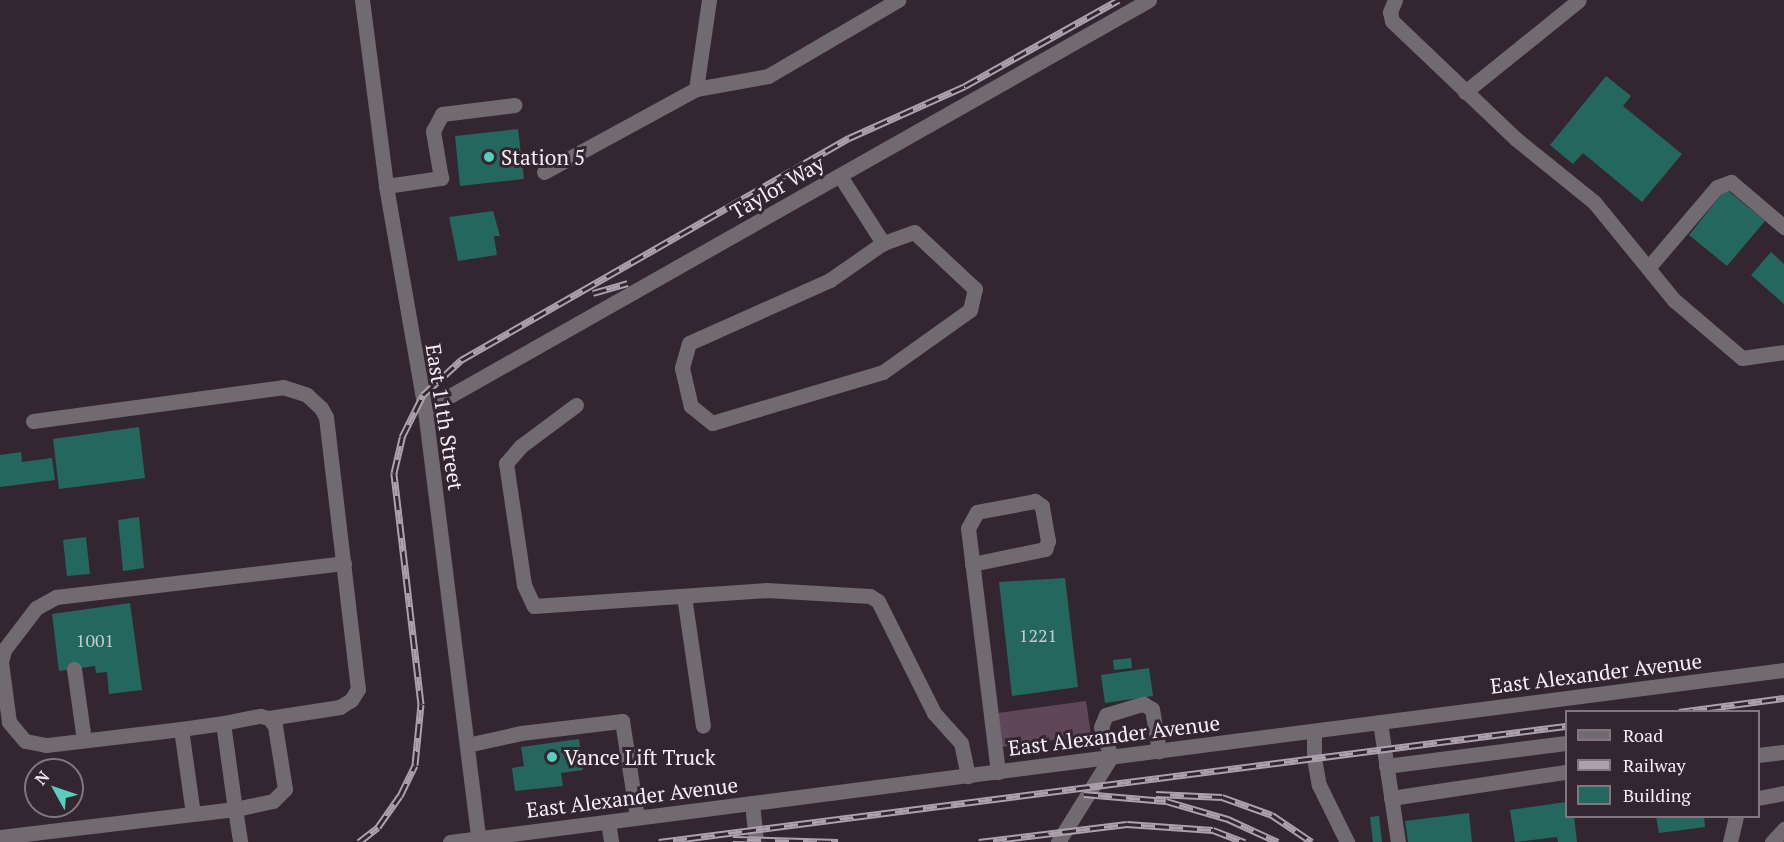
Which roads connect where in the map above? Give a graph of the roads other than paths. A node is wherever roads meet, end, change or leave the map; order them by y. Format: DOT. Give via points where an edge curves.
graph roads {
  1 [pos="362,0"];
  2 [pos="709,0"];
  3 [pos="898,0"];
  4 [pos="1395,0"];
  5 [pos="1579,0"];
  6 [pos="1142,2"];
  7 [pos="696,88"];
  8 [pos="1465,92"];
  9 [pos="514,105"];
  10 [pos="544,172"];
  11 [pos="840,176"];
  12 [pos="386,186"];
  13 [pos="1784,227"];
  14 [pos="883,243"];
  15 [pos="1648,268"];
  16 [pos="1784,352"];
  17 [pos="576,405"];
  18 [pos="425,410"];
  19 [pos="33,421"];
  20 [pos="344,563"];
  21 [pos="972,564"];
  22 [pos="684,596"];
  23 [pos="74,669"];
  24 [pos="1784,670"];
  25 [pos="2,683"];
  26 [pos="1570,705"];
  27 [pos="269,718"];
  28 [pos="1380,722"];
  29 [pos="223,723"];
  30 [pos="703,726"];
  31 [pos="182,729"];
  32 [pos="1314,731"];
  33 [pos="84,740"];
  34 [pos="1565,743"];
  35 [pos="467,745"];
  36 [pos="1159,751"];
  37 [pos="1784,752"];
  38 [pos="1760,755"];
  39 [pos="1111,757"];
  40 [pos="1386,766"];
  41 [pos="998,772"];
  42 [pos="1565,772"];
  43 [pos="968,776"];
  44 [pos="1784,793"];
  45 [pos="1391,798"];
  46 [pos="1760,798"];
  47 [pos="752,803"];
  48 [pos="235,808"];
  49 [pos="193,814"];
  50 [pos="637,818"];
  51 [pos="1736,818"];
  52 [pos="608,822"];
  53 [pos="1784,829"];
  54 [pos="0,837"];
  55 [pos="479,840"];
  56 [pos="240,842"];
  57 [pos="450,842"];
  58 [pos="611,842"];
  59 [pos="756,842"];
  60 [pos="1058,842"];
  61 [pos="1347,842"];
  62 [pos="1398,842"];
  63 [pos="1730,842"];
  64 [pos="1772,842"];
  1 -- 12 [label="street, East 11th Street"];
  2 -- 7 [label="street"];
  3 -- 7 [label="street" via="768,76"];
  4 -- 8 [label="street" via="1390,12 1392,21"];
  5 -- 8 [label="street"];
  6 -- 11 [label="street, Taylor Way"];
  7 -- 10 [label="street"];
  8 -- 15 [label="street" via="1594,202"];
  9 -- 12 [label="street" via="442,114 433,131 441,178"];
  11 -- 14 [label="street"];
  11 -- 18 [label="street, Taylor Way"];
  12 -- 18 [label="street, East 11th Street"];
  13 -- 15 [label="street" via="1731,182 1717,187"];
  14 -- 14 [label="street" via="830,280 689,343 682,368 691,405 712,423 883,372 970,310 975,289 914,232"];
  15 -- 16 [label="street" via="1674,300 1742,358"];
  17 -- 22 [label="street" via="521,446 506,463 524,585 534,606"];
  18 -- 35 [label="street, East 11th Street"];
  19 -- 20 [label="street" via="283,387 300,391 315,400 326,417"];
  20 -- 25 [label="street" via="49,599 36,608 4,650"];
  20 -- 27 [label="street" via="358,677 355,695 340,707"];
  21 -- 21 [label="street" via="968,528 977,512 1035,501 1042,506 1048,541 1045,549 1038,554"];
  21 -- 41 [label="street"];
  22 -- 30 [label="street"];
  22 -- 43 [label="street" via="766,590 870,596 878,601 934,713 961,743"];
  23 -- 33 [label="street"];
  24 -- 26 [label="street, East Alexander Avenue"];
  25 -- 33 [label="street" via="9,722 20,738 39,745"];
  26 -- 28 [label="street, East Alexander Avenue"];
  27 -- 29 [label="street"];
  27 -- 48 [label="street" via="275,726 285,789 273,801"];
  28 -- 32 [label="street, East Alexander Avenue"];
  28 -- 40 [label="street"];
  29 -- 31 [label="street"];
  29 -- 48 [label="street"];
  31 -- 33 [label="street"];
  31 -- 49 [label="street"];
  32 -- 36 [label="street, East Alexander Avenue"];
  32 -- 61 [label="street" via="1319,785"];
  34 -- 40 [label="street"];
  35 -- 50 [label="street" via="521,733 622,721"];
  35 -- 55 [label="street, East 11th Street"];
  36 -- 39 [label="street, East Alexander Avenue"];
  36 -- 39 [label="street" via="1152,709 1143,704 1106,715 1101,727"];
  37 -- 38 [label="street"];
  39 -- 41 [label="street, East Alexander Avenue"];
  39 -- 60 [label="street"];
  40 -- 45 [label="street"];
  41 -- 43 [label="street, East Alexander Avenue"];
  42 -- 45 [label="street"];
  43 -- 47 [label="street, East Alexander Avenue"];
  44 -- 46 [label="street"];
  45 -- 62 [label="street"];
  47 -- 50 [label="street, East Alexander Avenue"];
  47 -- 59 [label="street"];
  48 -- 49 [label="street"];
  48 -- 56 [label="street"];
  49 -- 54 [label="street"];
  50 -- 52 [label="street, East Alexander Avenue"];
  51 -- 63 [label="street"];
  52 -- 55 [label="street, East Alexander Avenue"];
  52 -- 58 [label="street"];
  53 -- 64 [label="street"];
  55 -- 57 [label="street, East Alexander Avenue"];
}
